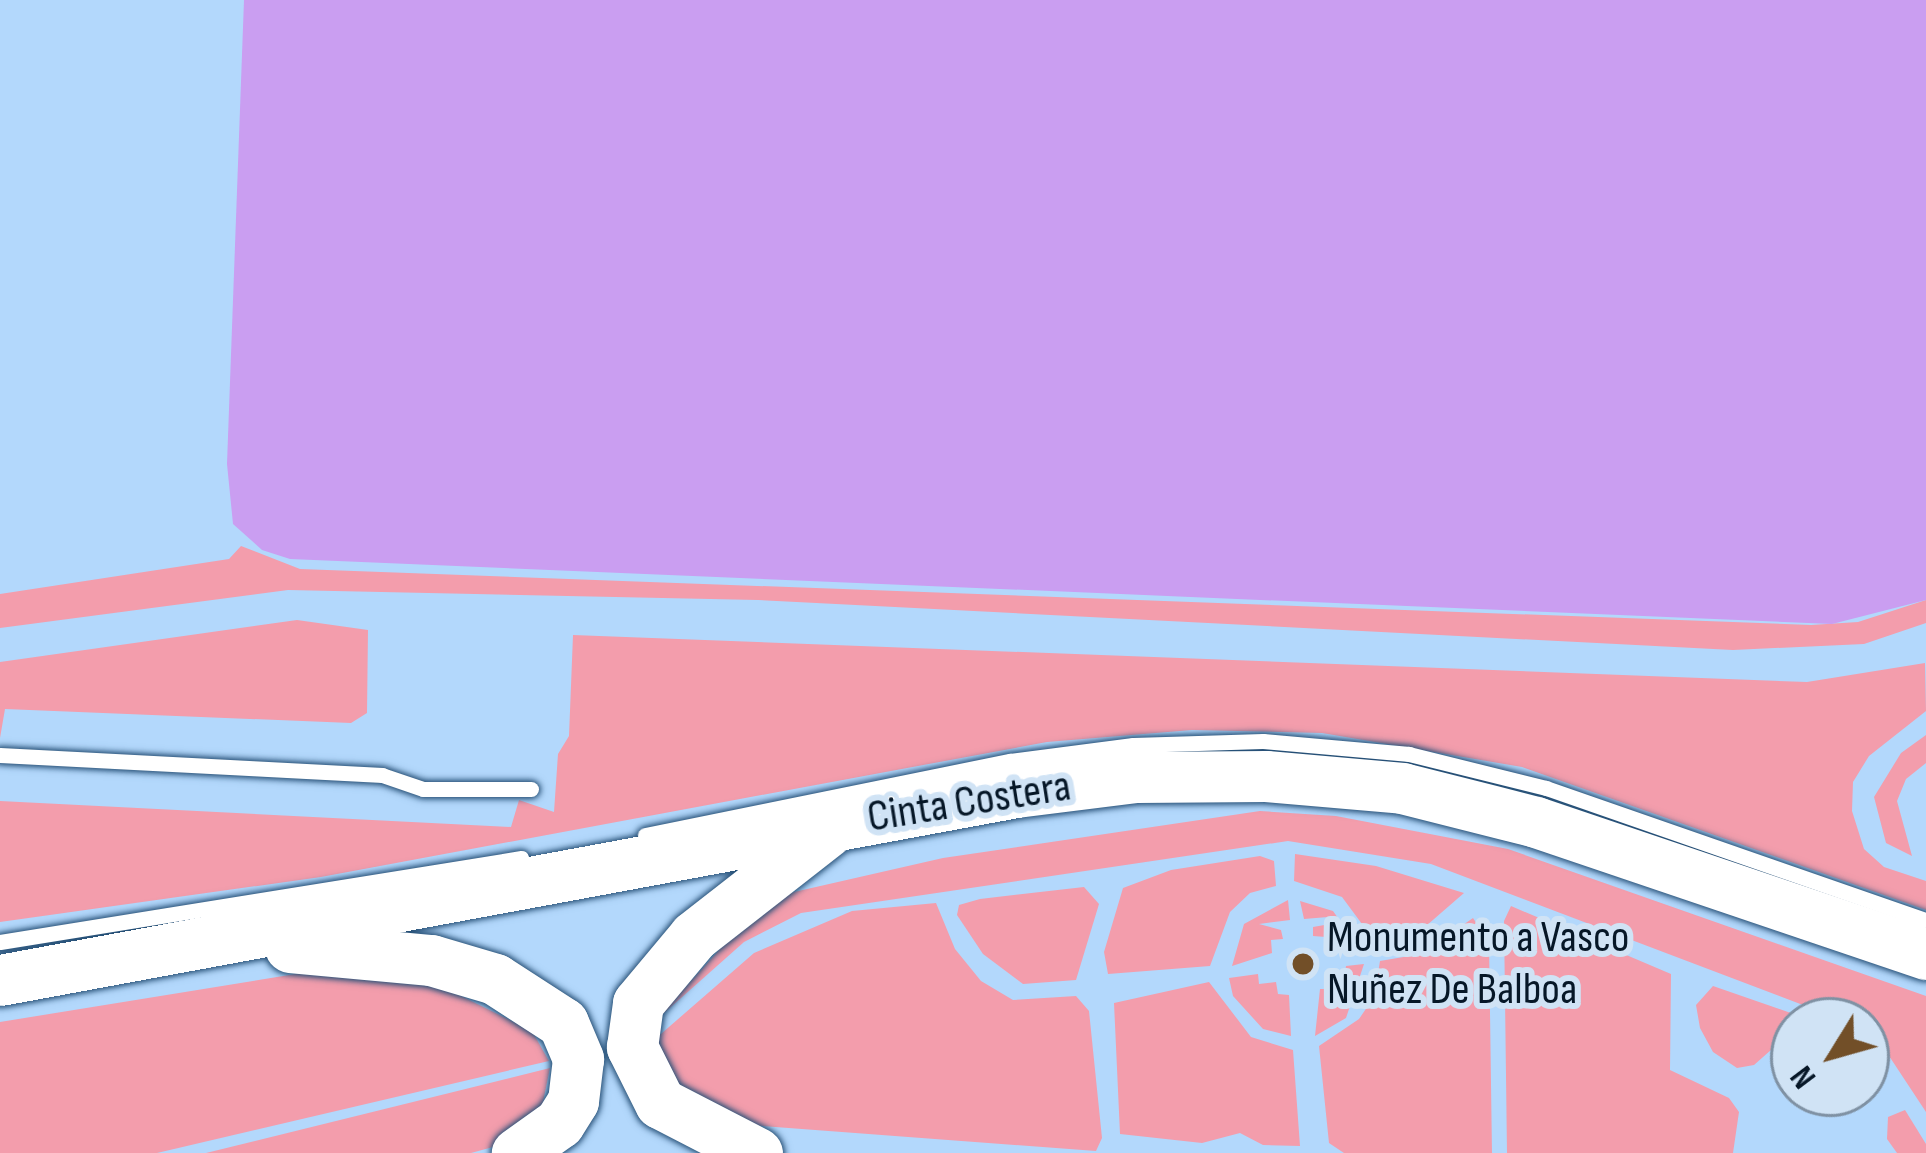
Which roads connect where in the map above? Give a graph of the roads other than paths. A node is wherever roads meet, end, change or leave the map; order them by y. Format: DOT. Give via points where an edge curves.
graph roads {
  1 [pos="0,755"];
  2 [pos="531,789"];
  3 [pos="837,824"];
  4 [pos="615,842"];
  5 [pos="545,854"];
  6 [pos="1926,920"];
  7 [pos="0,942"];
  8 [pos="206,943"];
  9 [pos="1926,954"];
  10 [pos="0,980"];
  11 [pos="517,1153"];
  12 [pos="757,1153"];
  1 -- 2 [label="lane" via="382,776 423,789"];
  3 -- 8 [label="highway, Cinta Costera"];
  3 -- 9 [label="highway, Cinta Costera" via="1136,777 1266,776 1402,788 1536,822"];
  3 -- 12 [label="highway" via="694,936 638,1003 632,1047 660,1102"];
  4 -- 6 [label="lane" via="1010,760 1263,741 1409,754 1546,788"];
  5 -- 7 [label="lane"];
  8 -- 10 [label="highway, Cinta Costera"];
  8 -- 11 [label="highway" via="431,960 539,1002 562,1023 579,1076 559,1123"];
}
